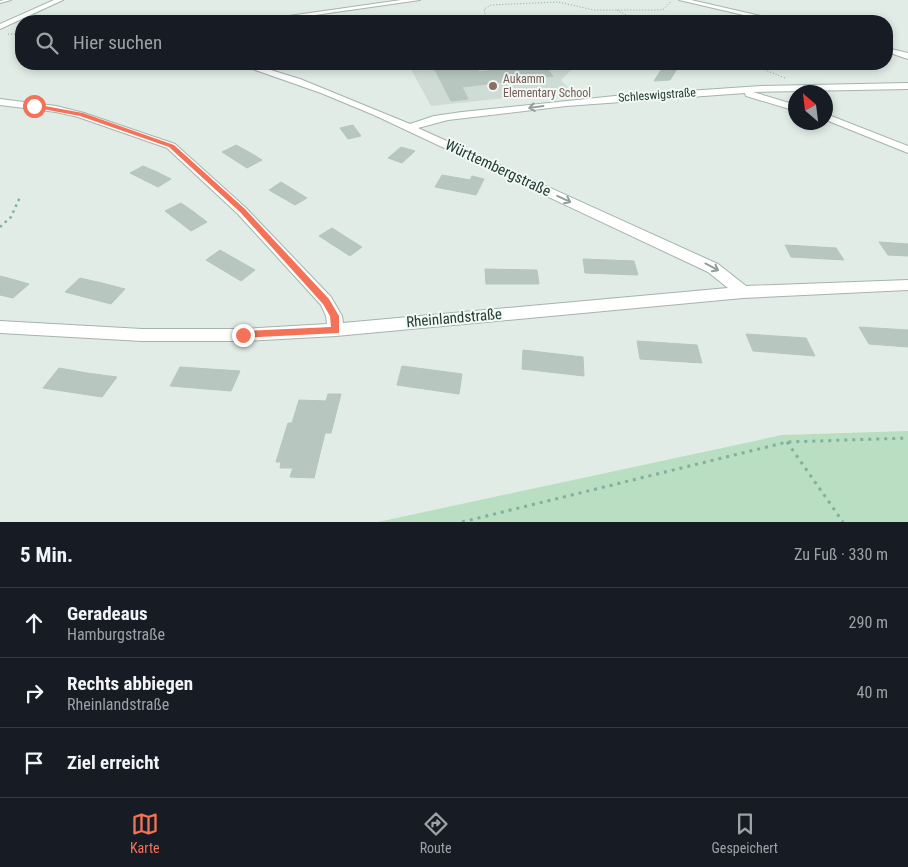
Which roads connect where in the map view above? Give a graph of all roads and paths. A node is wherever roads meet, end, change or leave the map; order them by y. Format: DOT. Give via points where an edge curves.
graph roads {
  1 [pos="9,0"];
  2 [pos="60,0"];
  3 [pos="417,0"];
  4 [pos="682,0"];
  5 [pos="671,1"];
  6 [pos="0,2"];
  7 [pos="615,10"];
  8 [pos="27,15"];
  9 [pos="303,15"];
  10 [pos="482,15"];
  11 [pos="625,15"];
  12 [pos="751,15"];
  13 [pos="15,20"];
  14 [pos="0,27"];
  15 [pos="893,52"];
  16 [pos="908,56"];
  17 [pos="265,70"];
  18 [pos="765,70"];
  19 [pos="801,85"];
  20 [pos="908,86"];
  21 [pos="833,87"];
  22 [pos="788,88"];
  23 [pos="741,90"];
  24 [pos="0,102"];
  25 [pos="788,105"];
  26 [pos="833,120"];
  27 [pos="409,128"];
  28 [pos="908,150"];
  29 [pos="20,197"];
  30 [pos="0,227"];
  31 [pos="908,285"];
  32 [pos="743,292"];
  33 [pos="0,327"];
  34 [pos="336,330"];
  35 [pos="908,438"];
  36 [pos="787,442"];
  37 [pos="462,522"];
  38 [pos="843,522"];
  1 -- 6 [label="lane"];
  2 -- 8 [label="street"];
  3 -- 9 [label="street"];
  4 -- 12 [label="street"];
  5 -- 7 [label="path" via="660,10"];
  7 -- 10 [label="path" via="594,10 558,2 491,6 484,9"];
  7 -- 11 [label="path"];
  13 -- 14 [label="street"];
  15 -- 16 [label="street"];
  17 -- 27 [label="street, Württembergstraße" via="333,94"];
  18 -- 19 [label="path"];
  20 -- 21 [label="street, Schleswigstraße"];
  22 -- 23 [label="street, Schleswigstraße"];
  23 -- 25 [label="street"];
  23 -- 27 [label="street, Schleswigstraße, one-way" via="678,92 574,102 439,119"];
  24 -- 34 [label="street" via="81,115 172,146 242,211 326,301 334,316"];
  26 -- 28 [label="street"];
  27 -- 32 [label="street, Württembergstraße, one-way" via="713,268"];
  29 -- 30 [label="path" via="11,217"];
  31 -- 32 [label="street, Rheinlandstraße"];
  32 -- 34 [label="street, Rheinlandstraße"];
  33 -- 34 [label="street, Rheinlandstraße" via="142,335 243,335"];
  35 -- 36 [label="path"];
  36 -- 37 [label="path"];
  36 -- 38 [label="path"];
}
